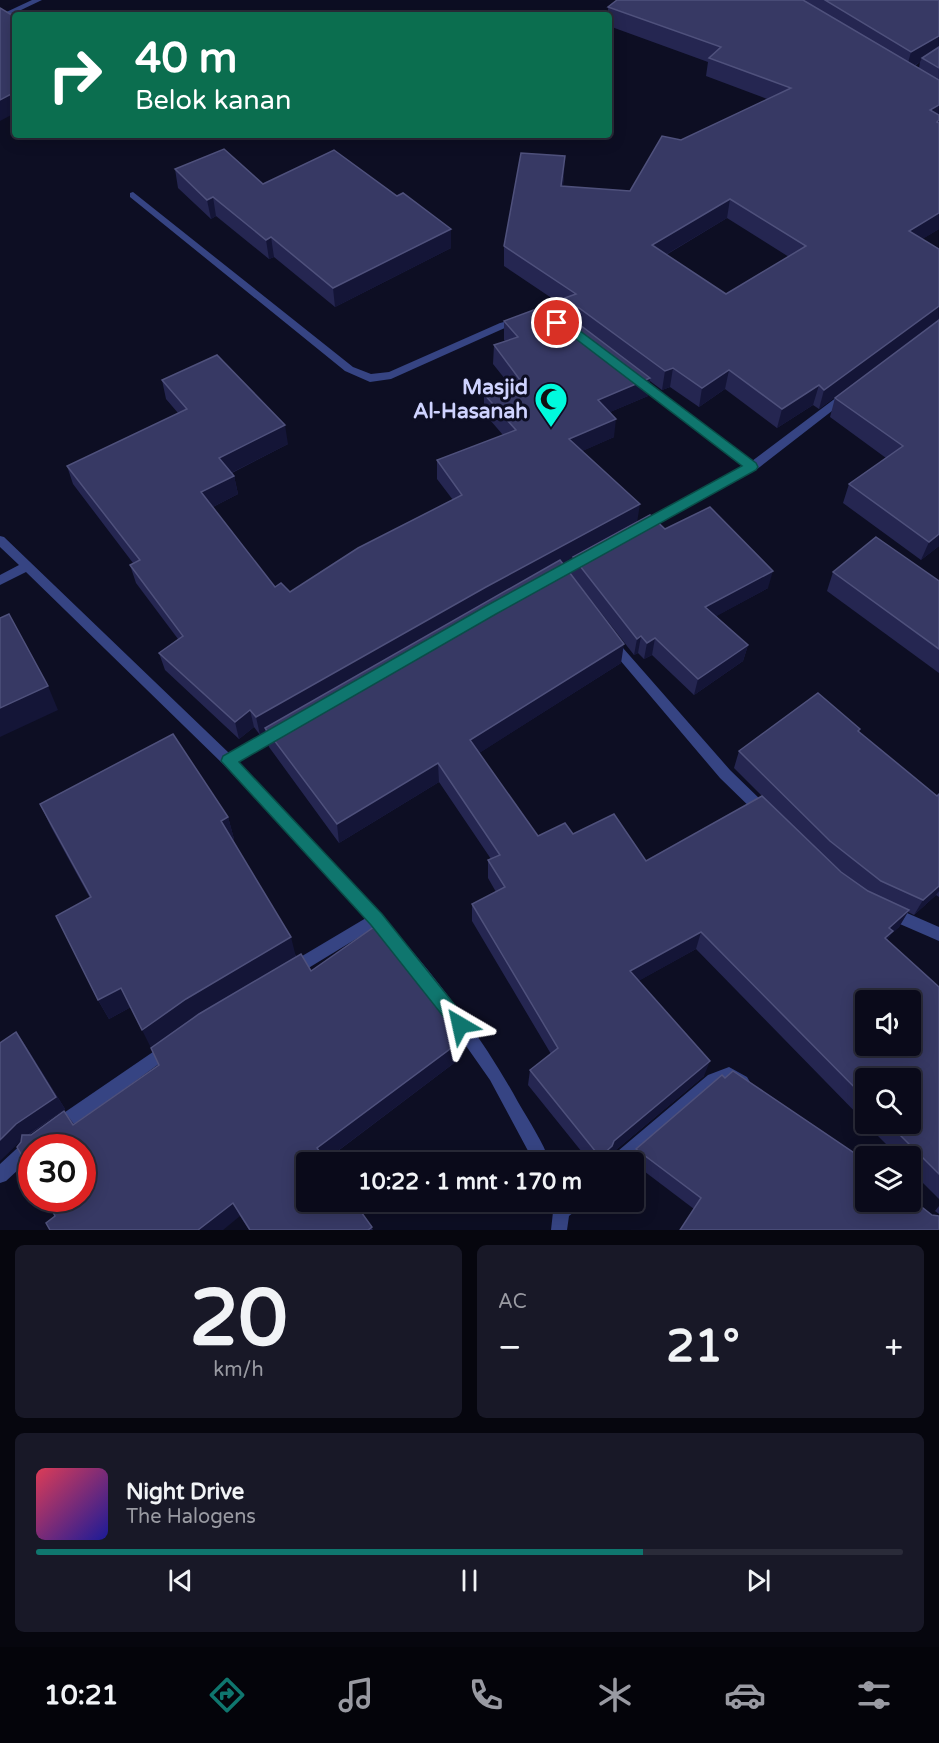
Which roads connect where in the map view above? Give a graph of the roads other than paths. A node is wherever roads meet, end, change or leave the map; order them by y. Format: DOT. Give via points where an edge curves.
graph roads {
  1 [pos="38,0"];
  2 [pos="13,12"];
  3 [pos="133,195"];
  4 [pos="531,320"];
  5 [pos="621,368"];
  6 [pos="854,390"];
  7 [pos="752,467"];
  8 [pos="631,533"];
  9 [pos="0,540"];
  10 [pos="27,566"];
  11 [pos="0,580"];
  12 [pos="601,629"];
  13 [pos="289,726"];
  14 [pos="229,761"];
  15 [pos="773,820"];
  16 [pos="879,908"];
  17 [pos="376,920"];
  18 [pos="939,934"];
  19 [pos="278,978"];
  20 [pos="180,1039"];
  21 [pos="755,1092"];
  22 [pos="537,1152"];
  23 [pos="630,1152"];
  24 [pos="0,1175"];
  25 [pos="563,1212"];
  26 [pos="559,1230"];
  1 -- 2 [label="street"];
  3 -- 4 [label="street" via="349,369 370,378 391,375 504,326"];
  5 -- 7 [label="street"];
  6 -- 7 [label="street"];
  7 -- 8 [label="street"];
  9 -- 10 [label="street"];
  10 -- 11 [label="street"];
  10 -- 14 [label="street"];
  12 -- 15 [label="street" via="725,774"];
  13 -- 14 [label="street"];
  14 -- 17 [label="street"];
  16 -- 18 [label="street"];
  17 -- 19 [label="street"];
  17 -- 22 [label="street" via="448,1008 495,1075"];
  20 -- 24 [label="street" via="34,1144"];
  21 -- 23 [label="street" via="729,1075 713,1080"];
  25 -- 26 [label="street"];
}
